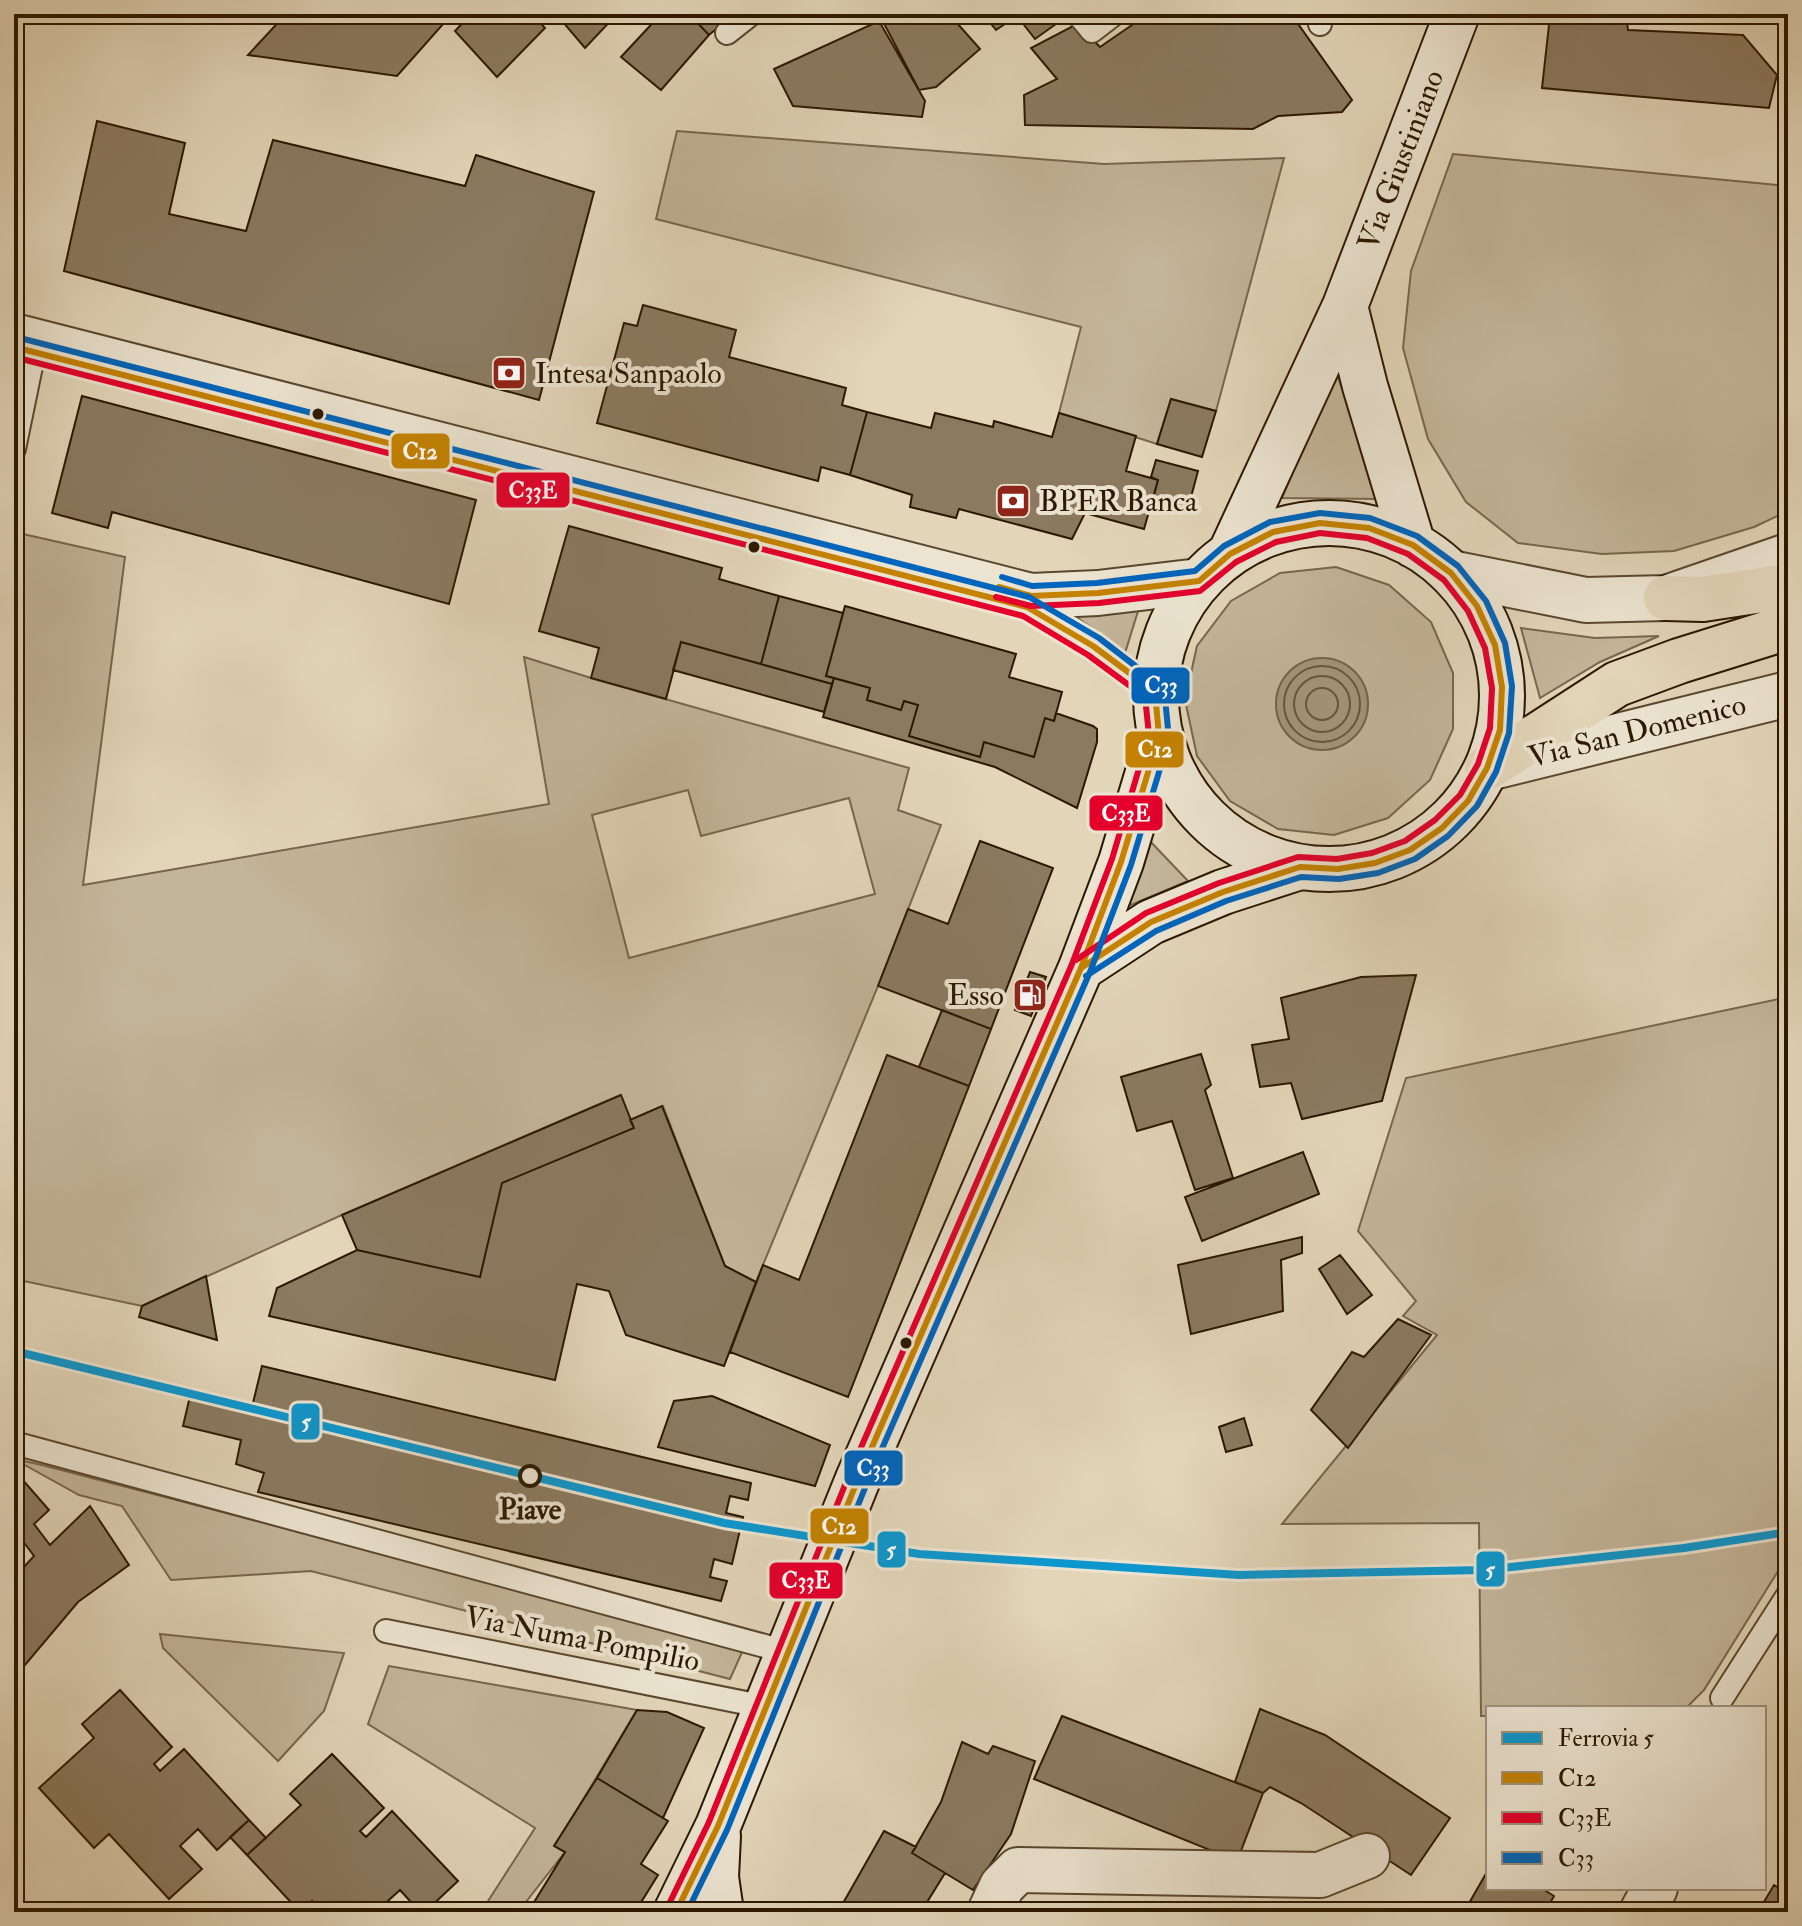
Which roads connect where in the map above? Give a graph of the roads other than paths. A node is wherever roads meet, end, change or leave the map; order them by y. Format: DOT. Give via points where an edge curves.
graph roads {
  1 [pos="751,14"];
  2 [pos="1078,14"];
  3 [pos="1114,14"];
  4 [pos="1457,14"];
  5 [pos="727,33"];
  6 [pos="1345,306"];
  7 [pos="25,344"];
  8 [pos="14,449"];
  9 [pos="1413,545"];
  10 [pos="1788,556"];
  11 [pos="1214,567"];
  12 [pos="1451,573"];
  13 [pos="1788,586"];
  14 [pos="1666,598"];
  15 [pos="1788,627"];
  16 [pos="1155,692"];
  17 [pos="1788,694"];
  18 [pos="1159,736"];
  19 [pos="1487,768"];
  20 [pos="1300,867"];
  21 [pos="1081,968"];
  22 [pos="14,1443"];
  23 [pos="1788,1595"];
  24 [pos="386,1631"];
  25 [pos="790,1643"];
  26 [pos="1722,1698"];
  27 [pos="766,1707"];
  28 [pos="718,1826"];
  29 [pos="1367,1856"];
  30 [pos="1654,1890"];
  31 [pos="676,1912"];
  32 [pos="721,1912"];
  33 [pos="990,1912"];
  34 [pos="1642,1912"];
  1 -- 5 [label="lane"];
  2 -- 3 [label="lane" via="1092,31"];
  4 -- 6 [label="main road, Via Giustiniano"];
  6 -- 9 [label="main road"];
  6 -- 11 [label="main road, Via Giustiniano"];
  7 -- 8 [label="lane"];
  7 -- 11 [label="main road" via="1031,596 1098,593"];
  7 -- 16 [label="lane" via="1027,607 1071,629"];
  9 -- 11 [label="main road" via="1369,528 1320,523 1273,532"];
  9 -- 12 [label="main road"];
  10 -- 14 [label="main road"];
  11 -- 16 [label="main road, Via Giustiniano" via="1176,614 1160,652"];
  12 -- 14 [label="main road" via="1586,600"];
  12 -- 19 [label="main road" via="1477,606 1495,645 1502,687 1500,730"];
  13 -- 14 [label="highway" via="1703,599"];
  15 -- 19 [label="highway" via="1617,684"];
  16 -- 18 [label="main road, Via Giustiniano"];
  17 -- 19 [label="main road, Via San Domenico"];
  18 -- 20 [label="main road" via="1179,783 1210,823 1252,852"];
  18 -- 21 [label="main road" via="1121,862"];
  19 -- 20 [label="main road" via="1468,801 1410,850 1351,867"];
  20 -- 21 [label="main road" via="1151,922"];
  21 -- 25 [label="main road"];
  22 -- 25 [label="lane"];
  23 -- 26 [label="lane"];
  24 -- 27 [label="lane, Via Numa Pompilio"];
  25 -- 27 [label="main road"];
  27 -- 28 [label="main road"];
  28 -- 31 [label="main road"];
  28 -- 32 [label="main road"];
  29 -- 33 [label="main road" via="1320,1875 1018,1870 1002,1886"];
  30 -- 34 [label="main road"];
}
